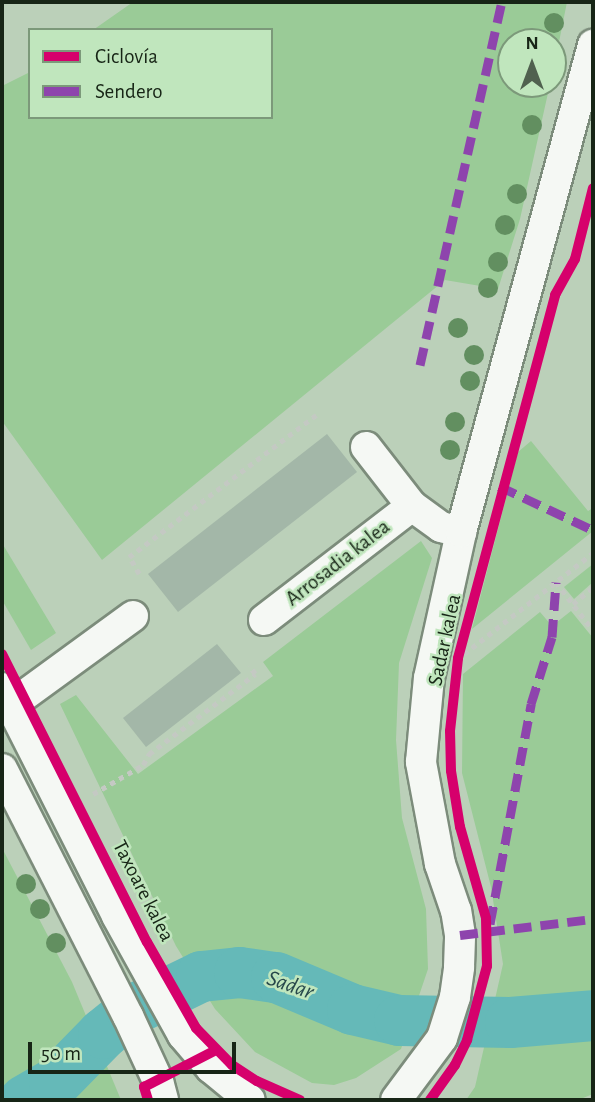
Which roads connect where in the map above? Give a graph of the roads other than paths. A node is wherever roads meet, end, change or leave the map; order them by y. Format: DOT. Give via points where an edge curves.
graph roads {
  1 [pos="593,45"];
  2 [pos="366,447"];
  3 [pos="412,506"];
  4 [pos="461,532"];
  5 [pos="133,616"];
  6 [pos="264,620"];
  7 [pos="6,696"];
  8 [pos="2,769"];
  9 [pos="163,1100"];
  10 [pos="250,1100"];
  11 [pos="396,1100"];
  1 -- 4 [label="street, Sadar kalea"];
  2 -- 3 [label="street, Arrosadia kalea"];
  3 -- 4 [label="street, Arrosadia kalea" via="441,527"];
  3 -- 6 [label="street, Arrosadia kalea"];
  4 -- 11 [label="street, Sadar kalea" via="429,678 421,762 440,864 456,911 459,967 442,1038"];
  5 -- 7 [label="street"];
  7 -- 10 [label="street, Taxoare kalea" via="183,1035 211,1068"];
  8 -- 9 [label="street" via="146,1052"];
}
